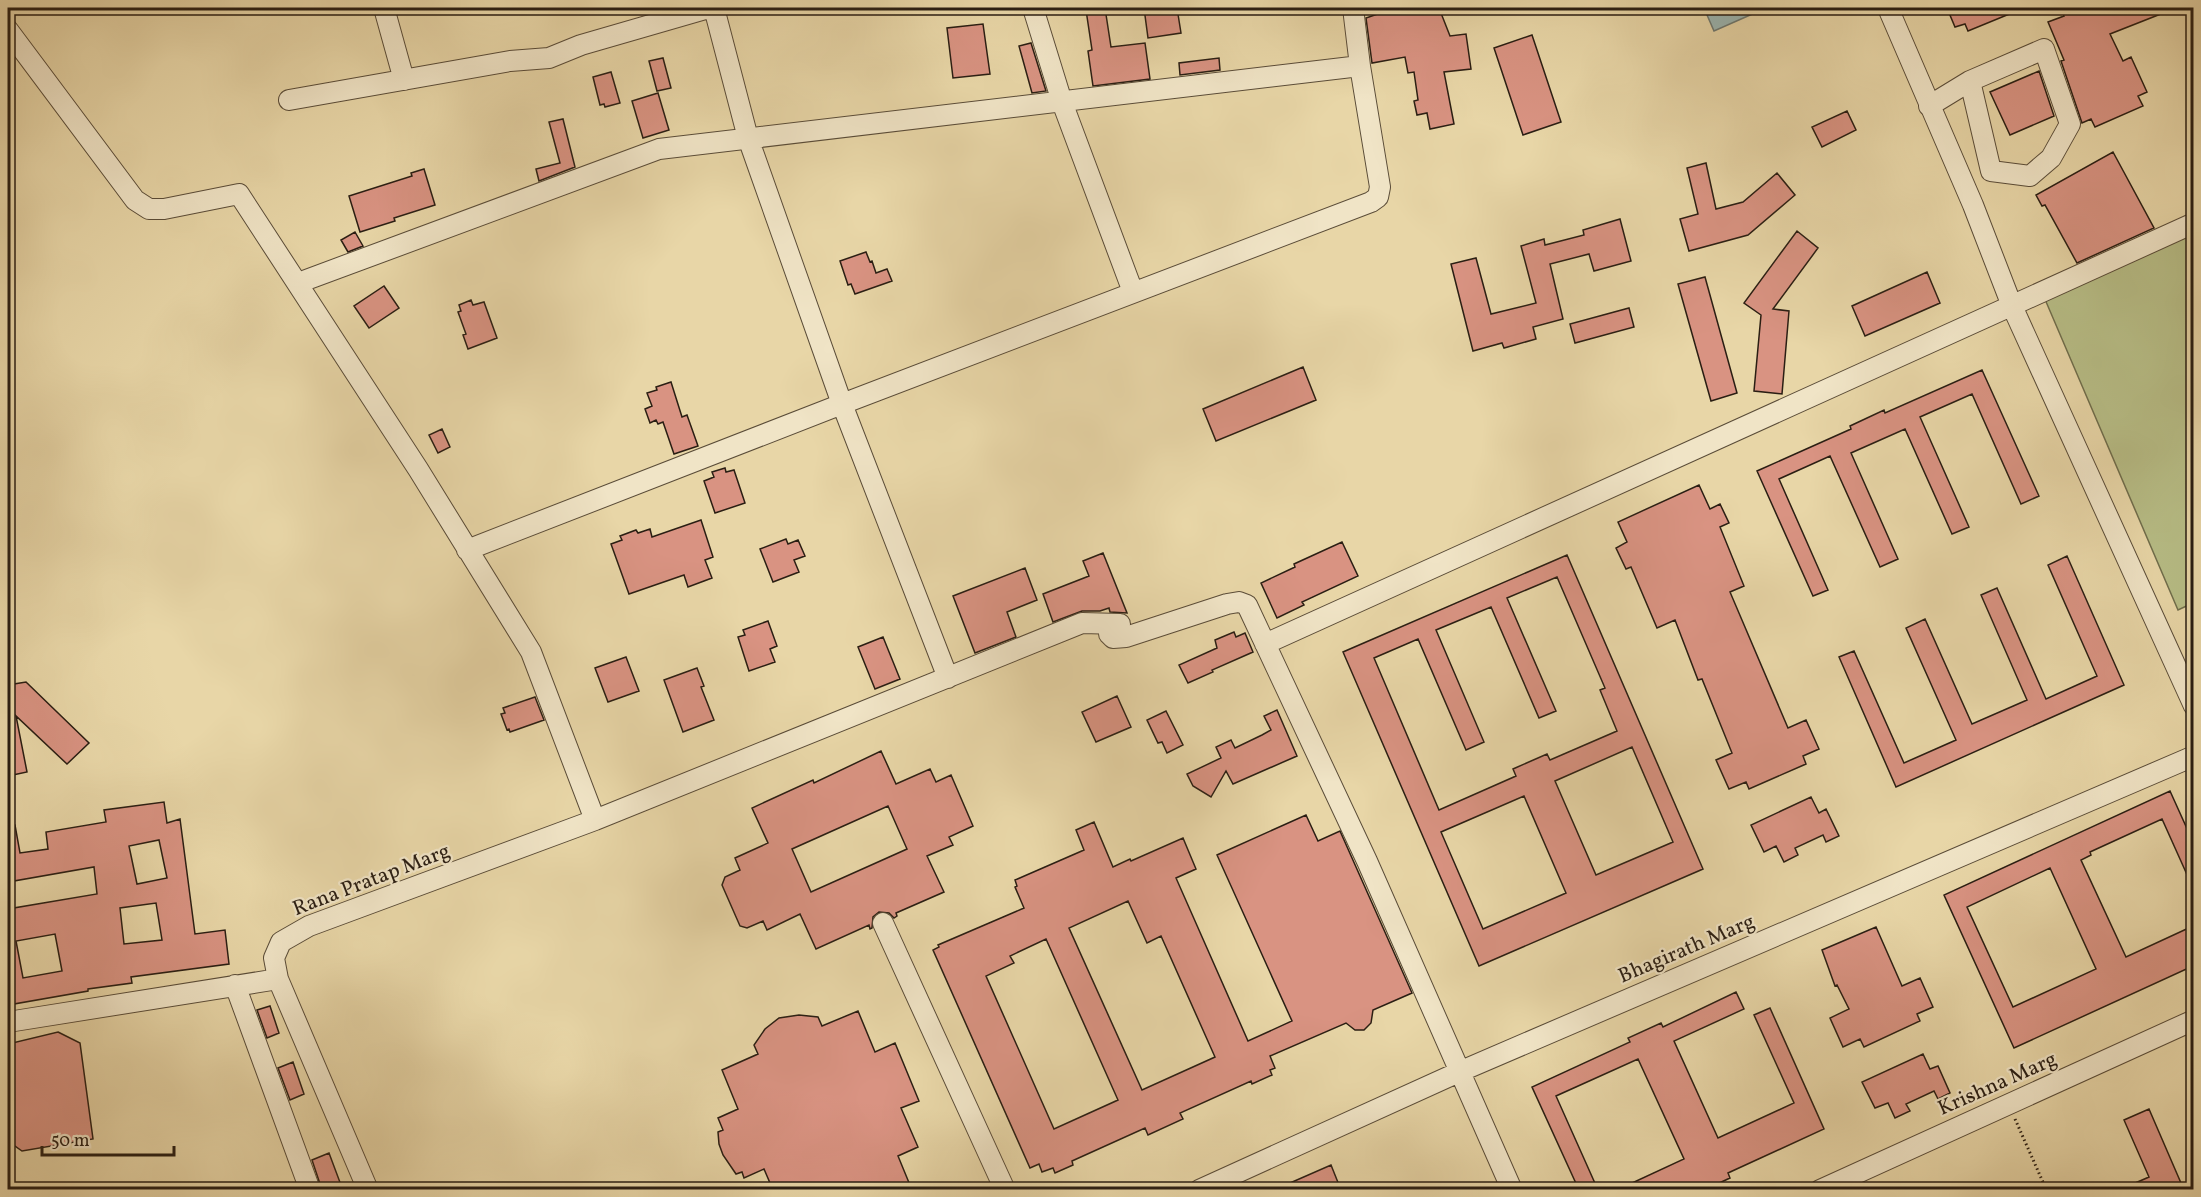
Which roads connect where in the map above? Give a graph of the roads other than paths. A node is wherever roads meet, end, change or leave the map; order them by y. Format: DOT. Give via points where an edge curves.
graph roads {
  1 [pos="384,8"];
  2 [pos="709,8"];
  3 [pos="714,8"];
  4 [pos="1033,8"];
  5 [pos="1353,8"];
  6 [pos="1888,8"];
  7 [pos="8,30"];
  8 [pos="1360,66"];
  9 [pos="404,80"];
  10 [pos="1970,81"];
  11 [pos="289,100"];
  12 [pos="1062,102"];
  13 [pos="1929,106"];
  14 [pos="748,138"];
  15 [pos="2193,223"];
  16 [pos="298,283"];
  17 [pos="1133,292"];
  18 [pos="2012,306"];
  19 [pos="842,404"];
  20 [pos="467,550"];
  21 [pos="1265,644"];
  22 [pos="948,678"];
  23 [pos="2193,706"];
  24 [pos="2193,756"];
  25 [pos="596,820"];
  26 [pos="884,923"];
  27 [pos="278,979"];
  28 [pos="235,986"];
  29 [pos="2193,1020"];
  30 [pos="8,1022"];
  31 [pos="1460,1072"];
  32 [pos="310,1190"];
  33 [pos="368,1190"];
  34 [pos="1005,1190"];
  35 [pos="1199,1190"];
  36 [pos="1512,1190"];
  37 [pos="1820,1190"];
  1 -- 9 [label="street"];
  2 -- 9 [label="street" via="549,58"];
  3 -- 14 [label="street"];
  4 -- 12 [label="street"];
  5 -- 8 [label="street"];
  6 -- 13 [label="street"];
  7 -- 16 [label="street" via="135,200 149,209 238,194"];
  8 -- 12 [label="street"];
  8 -- 17 [label="street" via="1380,187 1378,197"];
  9 -- 11 [label="street"];
  10 -- 10 [label="street" via="2044,49 2070,124 2051,158 2030,176 1991,171"];
  10 -- 13 [label="street"];
  12 -- 14 [label="street"];
  12 -- 17 [label="street"];
  13 -- 18 [label="street"];
  14 -- 16 [label="street" via="659,149"];
  14 -- 19 [label="street"];
  15 -- 18 [label="street"];
  16 -- 20 [label="street"];
  17 -- 19 [label="street"];
  18 -- 21 [label="street"];
  18 -- 23 [label="street"];
  19 -- 20 [label="street"];
  19 -- 22 [label="street"];
  20 -- 25 [label="street" via="531,652"];
  21 -- 22 [label="street, Rana Pratap Marg" via="1247,605 1239,602 1126,637 1113,638 1109,634 1120,624 1082,623"];
  21 -- 31 [label="street"];
  22 -- 25 [label="street, Rana Pratap Marg"];
  24 -- 31 [label="street, Bhagirath Marg"];
  25 -- 27 [label="street, Rana Pratap Marg" via="309,926 280,942 274,958"];
  26 -- 34 [label="street"];
  27 -- 28 [label="street"];
  27 -- 33 [label="street, Rana Pratap Marg"];
  28 -- 30 [label="street"];
  28 -- 32 [label="street"];
  29 -- 37 [label="street, Krishna Marg"];
  31 -- 35 [label="street, Bhagirath Marg"];
  31 -- 36 [label="street"];
}
